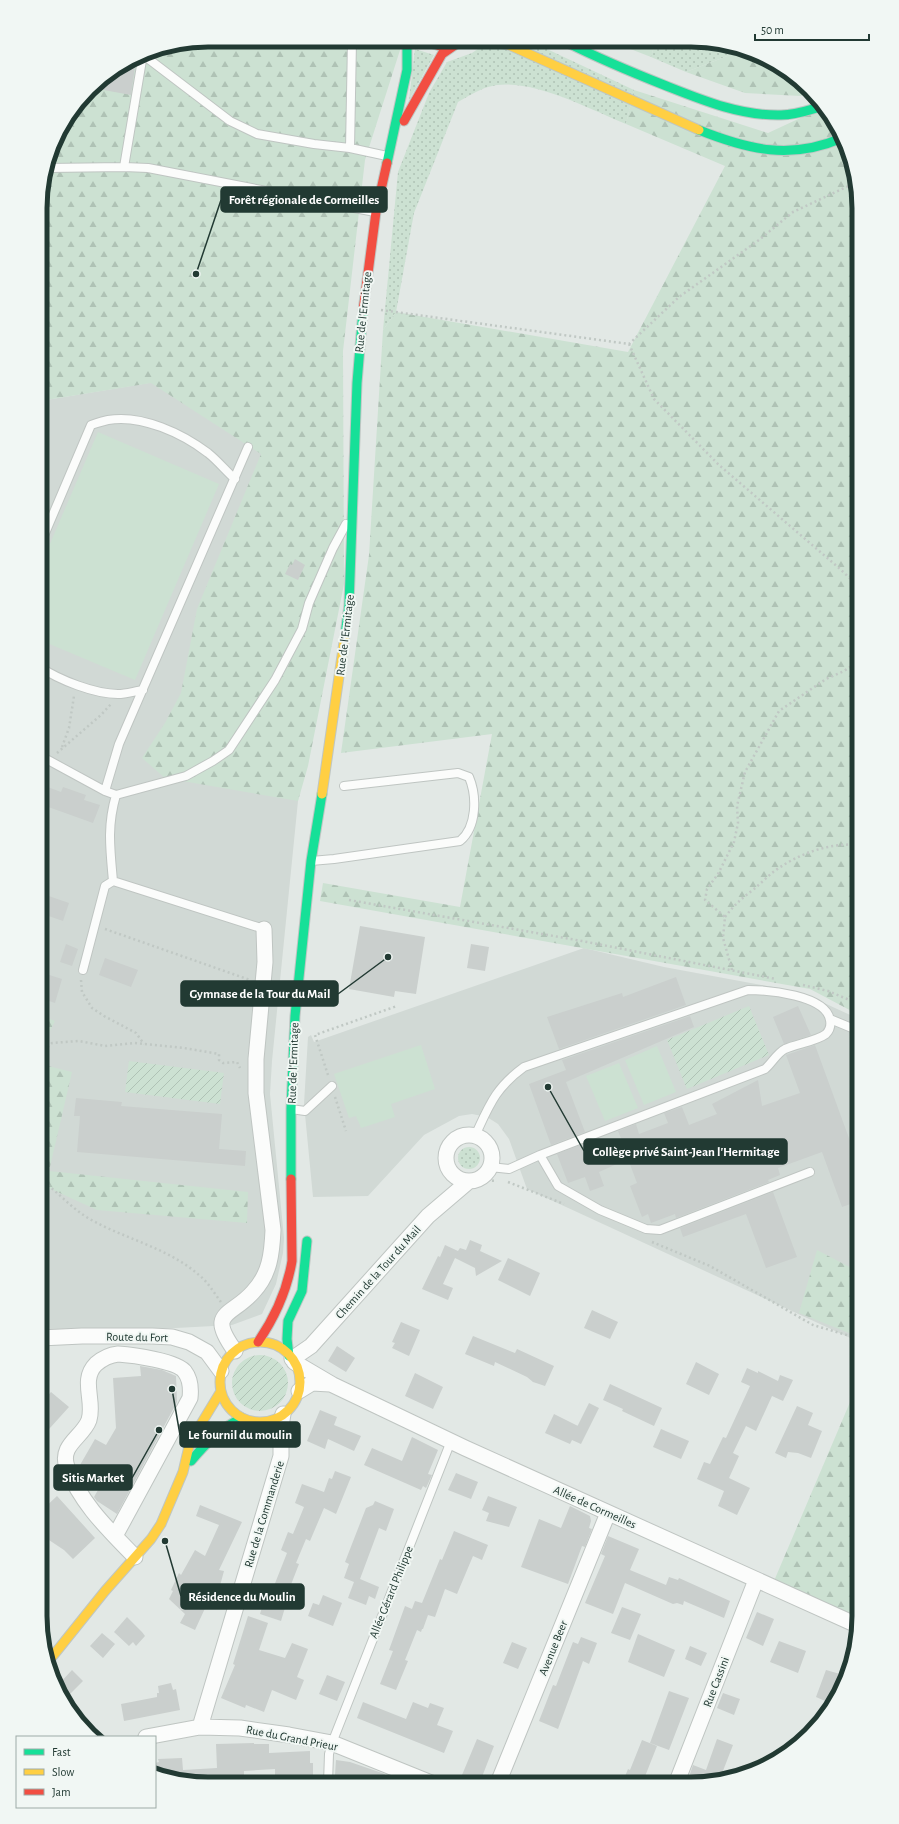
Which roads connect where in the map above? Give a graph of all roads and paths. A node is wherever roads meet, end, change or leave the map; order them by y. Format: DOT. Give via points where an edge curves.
graph roads {
  1 [pos="352,47"];
  2 [pos="407,47"];
  3 [pos="452,47"];
  4 [pos="513,47"];
  5 [pos="576,47"];
  6 [pos="149,58"];
  7 [pos="142,61"];
  8 [pos="817,108"];
  9 [pos="837,141"];
  10 [pos="350,148"];
  11 [pos="387,157"];
  12 [pos="124,167"];
  13 [pos="52,168"];
  14 [pos="851,185"];
  15 [pos="376,212"];
  16 [pos="363,308"];
  17 [pos="629,344"];
  18 [pos="248,448"];
  19 [pos="235,479"];
  20 [pos="354,513"];
  21 [pos="47,529"];
  22 [pos="852,580"];
  23 [pos="852,665"];
  24 [pos="47,672"];
  25 [pos="75,684"];
  26 [pos="143,690"];
  27 [pos="118,694"];
  28 [pos="61,750"];
  29 [pos="47,757"];
  30 [pos="47,761"];
  31 [pos="344,786"];
  32 [pos="105,791"];
  33 [pos="116,795"];
  34 [pos="852,845"];
  35 [pos="310,861"];
  36 [pos="112,881"];
  37 [pos="349,900"];
  38 [pos="725,917"];
  39 [pos="95,925"];
  40 [pos="264,929"];
  41 [pos="83,970"];
  42 [pos="732,970"];
  43 [pos="746,973"];
  44 [pos="263,984"];
  45 [pos="397,1006"];
  46 [pos="830,1019"];
  47 [pos="852,1029"];
  48 [pos="144,1044"];
  49 [pos="47,1048"];
  50 [pos="326,1068"];
  51 [pos="332,1086"];
  52 [pos="256,1093"];
  53 [pos="291,1111"];
  54 [pos="475,1136"];
  55 [pos="540,1155"];
  56 [pos="490,1167"];
  57 [pos="450,1171"];
  58 [pos="810,1172"];
  59 [pos="474,1180"];
  60 [pos="498,1181"];
  61 [pos="505,1181"];
  62 [pos="47,1184"];
  63 [pos="301,1186"];
  64 [pos="447,1200"];
  65 [pos="568,1206"];
  66 [pos="306,1234"];
  67 [pos="646,1239"];
  68 [pos="227,1313"];
  69 [pos="852,1336"];
  70 [pos="47,1338"];
  71 [pos="258,1342"];
  72 [pos="235,1351"];
  73 [pos="292,1359"];
  74 [pos="221,1371"];
  75 [pos="333,1385"];
  76 [pos="221,1391"];
  77 [pos="298,1391"];
  78 [pos="283,1414"];
  79 [pos="242,1418"];
  80 [pos="451,1441"];
  81 [pos="183,1472"];
  82 [pos="608,1513"];
  83 [pos="115,1536"];
  84 [pos="135,1557"];
  85 [pos="756,1580"];
  86 [pos="105,1591"];
  87 [pos="852,1623"];
  88 [pos="50,1645"];
  89 [pos="52,1657"];
  90 [pos="200,1727"];
  91 [pos="151,1736"];
  92 [pos="332,1744"];
  93 [pos="328,1777"];
  94 [pos="413,1777"];
  95 [pos="500,1777"];
  96 [pos="679,1777"];
  1 -- 10 [label="lane"];
  2 -- 11 [label="main road, Rue de l'Ermitage" via="407,70"];
  3 -- 11 [label="main road, Rue de l'Ermitage" via="442,54 434,66 413,102"];
  4 -- 9 [label="main road" via="696,129 739,144 773,151 792,151 828,145"];
  5 -- 8 [label="main road" via="608,63 736,111 759,115 788,115"];
  6 -- 10 [label="lane" via="230,121 257,134"];
  7 -- 12 [label="lane"];
  10 -- 11 [label="lane"];
  11 -- 15 [label="main road, Rue de l'Ermitage"];
  12 -- 13 [label="lane"];
  12 -- 15 [label="lane" via="148,168"];
  14 -- 17 [label="path" via="793,212 759,240 679,297"];
  15 -- 16 [label="main road, Rue de l'Ermitage"];
  16 -- 17 [label="path"];
  16 -- 20 [label="main road, Rue de l'Ermitage" via="357,383"];
  17 -- 22 [label="path" via="654,399 719,465"];
  18 -- 19 [label="lane"];
  19 -- 21 [label="lane" via="209,454 183,436 162,427 134,420 109,419 91,425"];
  19 -- 26 [label="lane"];
  20 -- 33 [label="lane" via="333,548 309,603 302,629 275,680 229,750 186,776"];
  20 -- 35 [label="main road, Rue de l'Ermitage" via="349,605"];
  23 -- 38 [label="path" via="826,679 779,711 745,772 737,806 738,823 734,842 708,890 706,900"];
  24 -- 25 [label="lane"];
  25 -- 27 [label="lane"];
  25 -- 28 [label="path" via="72,716"];
  26 -- 27 [label="lane"];
  26 -- 32 [label="lane" via="119,744"];
  27 -- 28 [label="path" via="101,715"];
  28 -- 29 [label="path"];
  30 -- 32 [label="lane"];
  31 -- 35 [label="lane" via="458,774 469,777 475,803 470,826 466,836 460,841"];
  32 -- 33 [label="lane"];
  33 -- 36 [label="lane" via="110,814 109,831"];
  34 -- 38 [label="path" via="828,847 796,858 772,873 737,901"];
  35 -- 53 [label="main road, Rue de l'Ermitage" via="294,1016"];
  36 -- 39 [label="lane" via="105,886"];
  36 -- 40 [label="lane"];
  37 -- 42 [label="path"];
  38 -- 42 [label="path" via="723,938"];
  39 -- 41 [label="lane"];
  39 -- 44 [label="path"];
  40 -- 44 [label="street"];
  41 -- 48 [label="path" via="82,992 92,1008 136,1033"];
  42 -- 43 [label="path"];
  44 -- 52 [label="street" via="256,1059"];
  45 -- 50 [label="path" via="315,1035"];
  46 -- 47 [label="lane"];
  46 -- 54 [label="lane" via="827,1012 810,999 748,990 524,1067 498,1089"];
  46 -- 55 [label="lane" via="830,1026 824,1035 783,1050 765,1069"];
  48 -- 49 [label="path" via="105,1046 79,1041 52,1043"];
  48 -- 52 [label="path" via="219,1054 219,1060 223,1063 237,1062"];
  51 -- 53 [label="lane" via="304,1111"];
  52 -- 68 [label="street" via="273,1248 270,1265 253,1293"];
  53 -- 63 [label="main road, Rue de l'Ermitage"];
  53 -- 71 [label="main road, Rue de l'Ermitage" via="291,1268 279,1303"];
  54 -- 56 [label="street" via="490,1150"];
  54 -- 57 [label="street" via="461,1137 450,1145 446,1158"];
  55 -- 56 [label="lane" via="509,1169"];
  55 -- 58 [label="lane" via="558,1186 600,1210 646,1229 660,1230"];
  56 -- 59 [label="street" via="485,1175"];
  57 -- 59 [label="street" via="458,1179"];
  57 -- 64 [label="street"];
  59 -- 60 [label="path"];
  59 -- 64 [label="street, Chemin de la Tour du Mail"];
  61 -- 65 [label="path"];
  62 -- 68 [label="path" via="88,1218 184,1263 201,1276"];
  64 -- 73 [label="street, Chemin de la Tour du Mail" via="428,1216 311,1346"];
  66 -- 73 [label="main road" via="304,1282 288,1321 287,1339"];
  67 -- 69 [label="path" via="710,1266 813,1325"];
  68 -- 72 [label="street" via="222,1323 223,1334"];
  70 -- 74 [label="street, Route du Fort" via="172,1337 189,1342 207,1352"];
  71 -- 72 [label="main road"];
  71 -- 73 [label="main road" via="275,1345"];
  72 -- 74 [label="main road"];
  73 -- 75 [label="street, Allée de Cormeilles"];
  73 -- 77 [label="main road" via="299,1376"];
  74 -- 76 [label="main road"];
  75 -- 77 [label="street, Allée de Cormeilles" via="324,1382 312,1383"];
  75 -- 80 [label="street, Allée de Cormeilles"];
  76 -- 79 [label="main road" via="226,1404"];
  76 -- 81 [label="main road" via="190,1442"];
  77 -- 78 [label="main road" via="295,1400"];
  78 -- 79 [label="main road" via="276,1419 259,1422"];
  78 -- 90 [label="street, Rue de la Commanderie" via="281,1456"];
  79 -- 81 [label="main road" via="209,1439"];
  80 -- 82 [label="street, Allée de Cormeilles"];
  80 -- 92 [label="lane, Allée Gérard Philippe"];
  81 -- 84 [label="main road" via="161,1524"];
  82 -- 85 [label="street, Allée de Cormeilles"];
  82 -- 95 [label="street, Avenue Beer"];
  83 -- 83 [label="street" via="97,1519 84,1499 66,1466 66,1458 69,1446 90,1418 88,1376 101,1360 109,1355 118,1354 176,1365 185,1370 191,1389 190,1398"];
  83 -- 84 [label="street"];
  84 -- 86 [label="main road"];
  85 -- 87 [label="street, Allée de Cormeilles"];
  85 -- 96 [label="street, Rue Cassini"];
  86 -- 88 [label="main road"];
  86 -- 89 [label="main road"];
  90 -- 91 [label="street, Rue du Grand Prieur"];
  90 -- 92 [label="street, Rue du Grand Prieur" via="240,1728"];
  92 -- 93 [label="lane, Allée Gérard Philippe"];
  92 -- 94 [label="street, Rue du Grand Prieur"];
}
